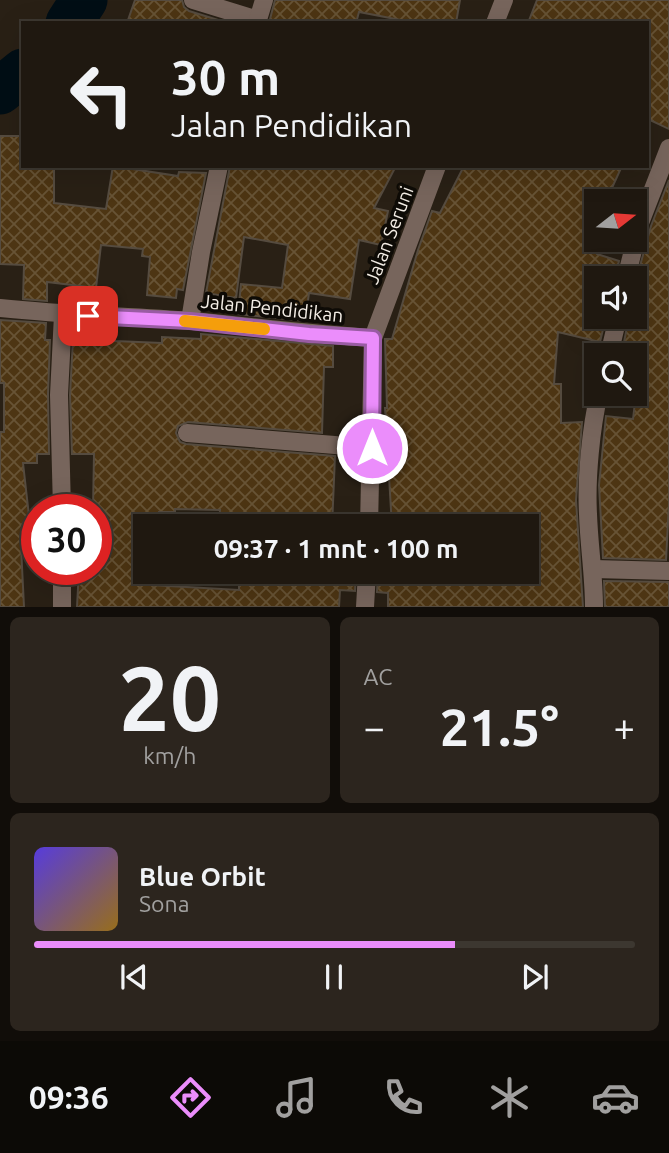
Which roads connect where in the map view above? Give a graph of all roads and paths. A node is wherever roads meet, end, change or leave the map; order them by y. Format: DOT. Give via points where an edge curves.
graph roads {
  1 [pos="193,0"];
  2 [pos="264,0"];
  3 [pos="504,0"];
  4 [pos="258,21"];
  5 [pos="496,21"];
  6 [pos="669,148"];
  7 [pos="219,168"];
  8 [pos="436,168"];
  9 [pos="629,266"];
  10 [pos="0,308"];
  11 [pos="63,315"];
  12 [pos="190,321"];
  13 [pos="373,338"];
  14 [pos="597,406"];
  15 [pos="187,433"];
  16 [pos="372,448"];
  17 [pos="62,494"];
  18 [pos="369,514"];
  19 [pos="594,569"];
  20 [pos="669,571"];
  21 [pos="366,584"];
  22 [pos="62,585"];
  23 [pos="62,607"];
  24 [pos="365,607"];
  25 [pos="594,607"];
  1 -- 4 [label="street"];
  2 -- 4 [label="street"];
  3 -- 5 [label="street"];
  6 -- 9 [label="street"];
  7 -- 12 [label="street"];
  8 -- 13 [label="street, Jalan Seruni"];
  10 -- 11 [label="street, Jalan Pendidikan"];
  11 -- 12 [label="street, Jalan Pendidikan"];
  11 -- 17 [label="street"];
  12 -- 13 [label="street, Jalan Pendidikan"];
  13 -- 16 [label="street, Jalan Seruni"];
  14 -- 19 [label="street" via="587,512"];
  15 -- 16 [label="street"];
  16 -- 18 [label="street, Jalan Seruni"];
  19 -- 20 [label="street"];
  19 -- 25 [label="street"];
  21 -- 24 [label="street"];
  22 -- 23 [label="street"];
}
